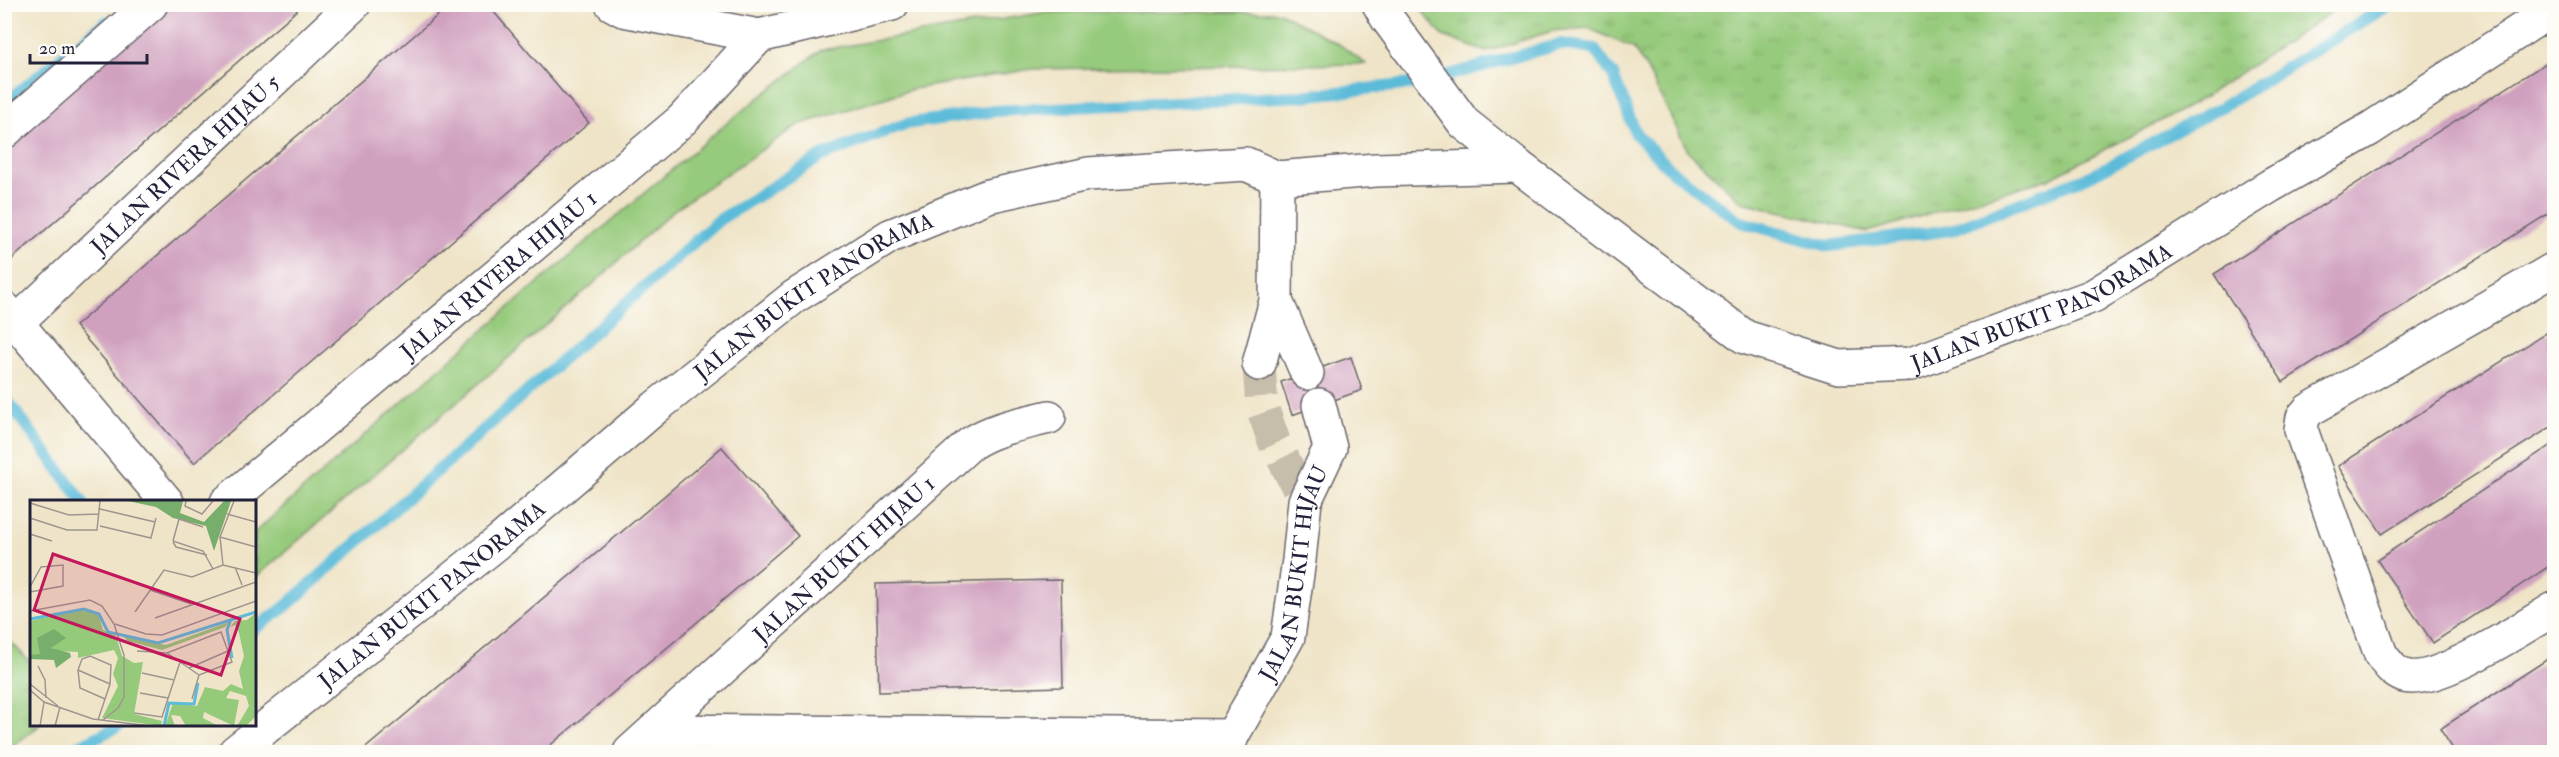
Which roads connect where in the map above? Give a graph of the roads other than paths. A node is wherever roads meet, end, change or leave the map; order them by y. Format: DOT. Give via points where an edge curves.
graph roads {
  1 [pos="151,4"];
  2 [pos="354,4"];
  3 [pos="612,4"];
  4 [pos="892,4"];
  5 [pos="2554,4"];
  6 [pos="1383,11"];
  7 [pos="759,36"];
  8 [pos="4,132"];
  9 [pos="1518,166"];
  10 [pos="1277,178"];
  11 [pos="2554,269"];
  12 [pos="1276,301"];
  13 [pos="10,316"];
  14 [pos="1259,364"];
  15 [pos="1307,373"];
  16 [pos="1319,405"];
  17 [pos="1049,417"];
  18 [pos="165,500"];
  19 [pos="229,500"];
  20 [pos="2554,609"];
  21 [pos="656,731"];
  22 [pos="1230,744"];
  23 [pos="236,753"];
  24 [pos="630,753"];
  1 -- 8 [label="street"];
  2 -- 13 [label="street, JALAN RIVERA HIJAU 5"];
  3 -- 7 [label="street" via="622,10"];
  4 -- 7 [label="street"];
  5 -- 9 [label="street, JALAN BUKIT PANORAMA" via="2533,22 2370,129 2093,296 1911,364 1839,367 1745,337"];
  6 -- 9 [label="street, JALAN BUKIT PANORAMA" via="1464,123"];
  7 -- 19 [label="street, JALAN RIVERA HIJAU 1" via="682,120"];
  9 -- 10 [label="street, JALAN BUKIT PANORAMA" via="1376,170"];
  10 -- 12 [label="street"];
  10 -- 23 [label="street, JALAN BUKIT PANORAMA" via="1246,164 1088,174 988,196 890,236 785,305"];
  11 -- 20 [label="street" via="2309,410 2301,430 2381,655 2392,670 2406,677 2426,677"];
  12 -- 14 [label="street"];
  12 -- 15 [label="street"];
  13 -- 18 [label="street, JALAN RIVERA HIJAU 5"];
  16 -- 22 [label="street, JALAN BUKIT HIJAU" via="1330,448 1305,501 1288,637"];
  17 -- 21 [label="street, JALAN BUKIT HIJAU 1" via="983,435 970,444"];
  21 -- 22 [label="street"];
  21 -- 24 [label="street, JALAN BUKIT HIJAU 1"];
}
